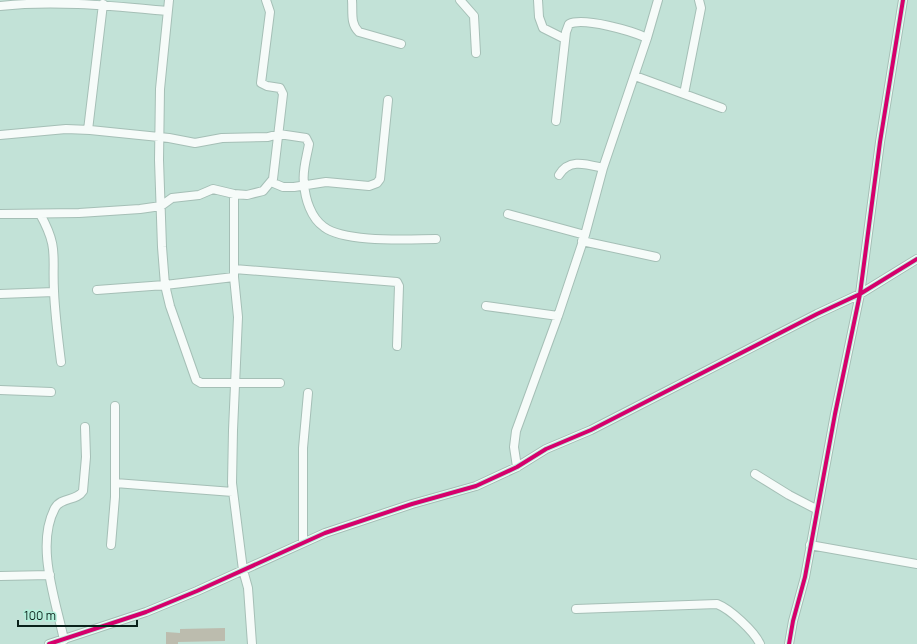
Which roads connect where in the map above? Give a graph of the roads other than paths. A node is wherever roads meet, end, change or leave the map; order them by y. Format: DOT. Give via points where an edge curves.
graph roads {
  1 [pos="169,0"];
  2 [pos="266,0"];
  3 [pos="352,0"];
  4 [pos="460,0"];
  5 [pos="538,0"];
  6 [pos="658,0"];
  7 [pos="699,0"];
  8 [pos="904,0"];
  9 [pos="103,4"];
  10 [pos="0,6"];
  11 [pos="167,11"];
  12 [pos="648,38"];
  13 [pos="565,39"];
  14 [pos="401,44"];
  15 [pos="476,52"];
  16 [pos="635,76"];
  17 [pos="684,94"];
  18 [pos="388,100"];
  19 [pos="722,108"];
  20 [pos="556,121"];
  21 [pos="88,130"];
  22 [pos="279,134"];
  23 [pos="0,135"];
  24 [pos="159,138"];
  25 [pos="603,168"];
  26 [pos="558,175"];
  27 [pos="271,182"];
  28 [pos="304,186"];
  29 [pos="234,194"];
  30 [pos="160,206"];
  31 [pos="0,214"];
  32 [pos="40,214"];
  33 [pos="508,214"];
  34 [pos="436,238"];
  35 [pos="584,238"];
  36 [pos="656,257"];
  37 [pos="917,259"];
  38 [pos="234,273"];
  39 [pos="165,285"];
  40 [pos="97,290"];
  41 [pos="54,292"];
  42 [pos="0,294"];
  43 [pos="860,294"];
  44 [pos="486,306"];
  45 [pos="558,316"];
  46 [pos="397,346"];
  47 [pos="62,362"];
  48 [pos="234,383"];
  49 [pos="280,383"];
  50 [pos="0,390"];
  51 [pos="50,392"];
  52 [pos="308,393"];
  53 [pos="115,406"];
  54 [pos="85,427"];
  55 [pos="518,467"];
  56 [pos="755,474"];
  57 [pos="115,482"];
  58 [pos="233,492"];
  59 [pos="816,510"];
  60 [pos="303,542"];
  61 [pos="111,545"];
  62 [pos="810,545"];
  63 [pos="917,564"];
  64 [pos="243,570"];
  65 [pos="50,575"];
  66 [pos="0,576"];
  67 [pos="576,609"];
  68 [pos="64,640"];
  69 [pos="49,644"];
  70 [pos="252,644"];
  71 [pos="760,644"];
  72 [pos="789,644"];
  1 -- 11 [label="street"];
  2 -- 22 [label="street" via="270,12 261,83 283,91"];
  3 -- 14 [label="street" via="354,28 359,32"];
  4 -- 15 [label="street" via="474,16"];
  5 -- 13 [label="street" via="539,17 543,28"];
  6 -- 12 [label="street"];
  7 -- 17 [label="street" via="701,8"];
  8 -- 43 [label="street" via="880,142"];
  9 -- 10 [label="street" via="27,3"];
  9 -- 11 [label="street"];
  9 -- 21 [label="street"];
  11 -- 24 [label="street" via="160,89"];
  12 -- 13 [label="street" via="631,31 582,22 569,24"];
  12 -- 16 [label="street"];
  13 -- 20 [label="street"];
  16 -- 17 [label="street"];
  16 -- 25 [label="street"];
  17 -- 19 [label="street"];
  18 -- 28 [label="street" via="380,179 377,183 368,186 326,182"];
  21 -- 23 [label="street" via="66,129"];
  21 -- 24 [label="street"];
  22 -- 24 [label="street" via="202,142"];
  22 -- 27 [label="street"];
  22 -- 28 [label="street" via="308,140"];
  24 -- 30 [label="street"];
  25 -- 26 [label="street" via="572,164 564,167"];
  25 -- 35 [label="street"];
  27 -- 28 [label="street" via="283,187"];
  27 -- 29 [label="street" via="263,191 247,195"];
  28 -- 34 [label="street" via="312,213 323,227 329,230 356,237"];
  29 -- 30 [label="street" via="213,189 199,195 172,198"];
  29 -- 38 [label="street"];
  30 -- 32 [label="street"];
  30 -- 39 [label="street"];
  31 -- 32 [label="street"];
  32 -- 41 [label="street" via="53,241"];
  33 -- 35 [label="street"];
  35 -- 36 [label="street"];
  35 -- 45 [label="street"];
  37 -- 43 [label="street"];
  38 -- 39 [label="street"];
  38 -- 46 [label="street" via="397,282"];
  38 -- 48 [label="street" via="238,317"];
  39 -- 40 [label="street"];
  39 -- 48 [label="street" via="196,380 201,383"];
  41 -- 42 [label="street"];
  41 -- 47 [label="street"];
  43 -- 55 [label="street" via="591,430 546,450"];
  43 -- 59 [label="street"];
  44 -- 45 [label="street"];
  45 -- 55 [label="street" via="516,431 514,447"];
  48 -- 49 [label="street"];
  48 -- 58 [label="street"];
  50 -- 51 [label="street"];
  52 -- 60 [label="street" via="303,448"];
  53 -- 57 [label="street"];
  54 -- 65 [label="street" via="84,491 61,502 55,508 46,544"];
  55 -- 60 [label="street" via="476,486 412,504"];
  56 -- 59 [label="street"];
  57 -- 58 [label="street"];
  57 -- 61 [label="street"];
  58 -- 64 [label="street"];
  59 -- 62 [label="street"];
  60 -- 64 [label="street"];
  62 -- 63 [label="street"];
  62 -- 72 [label="street"];
  64 -- 68 [label="street" via="153,609"];
  64 -- 70 [label="street" via="248,588"];
  65 -- 66 [label="street"];
  65 -- 68 [label="street"];
  67 -- 71 [label="street" via="717,604 736,617"];
  68 -- 69 [label="street"];
}
